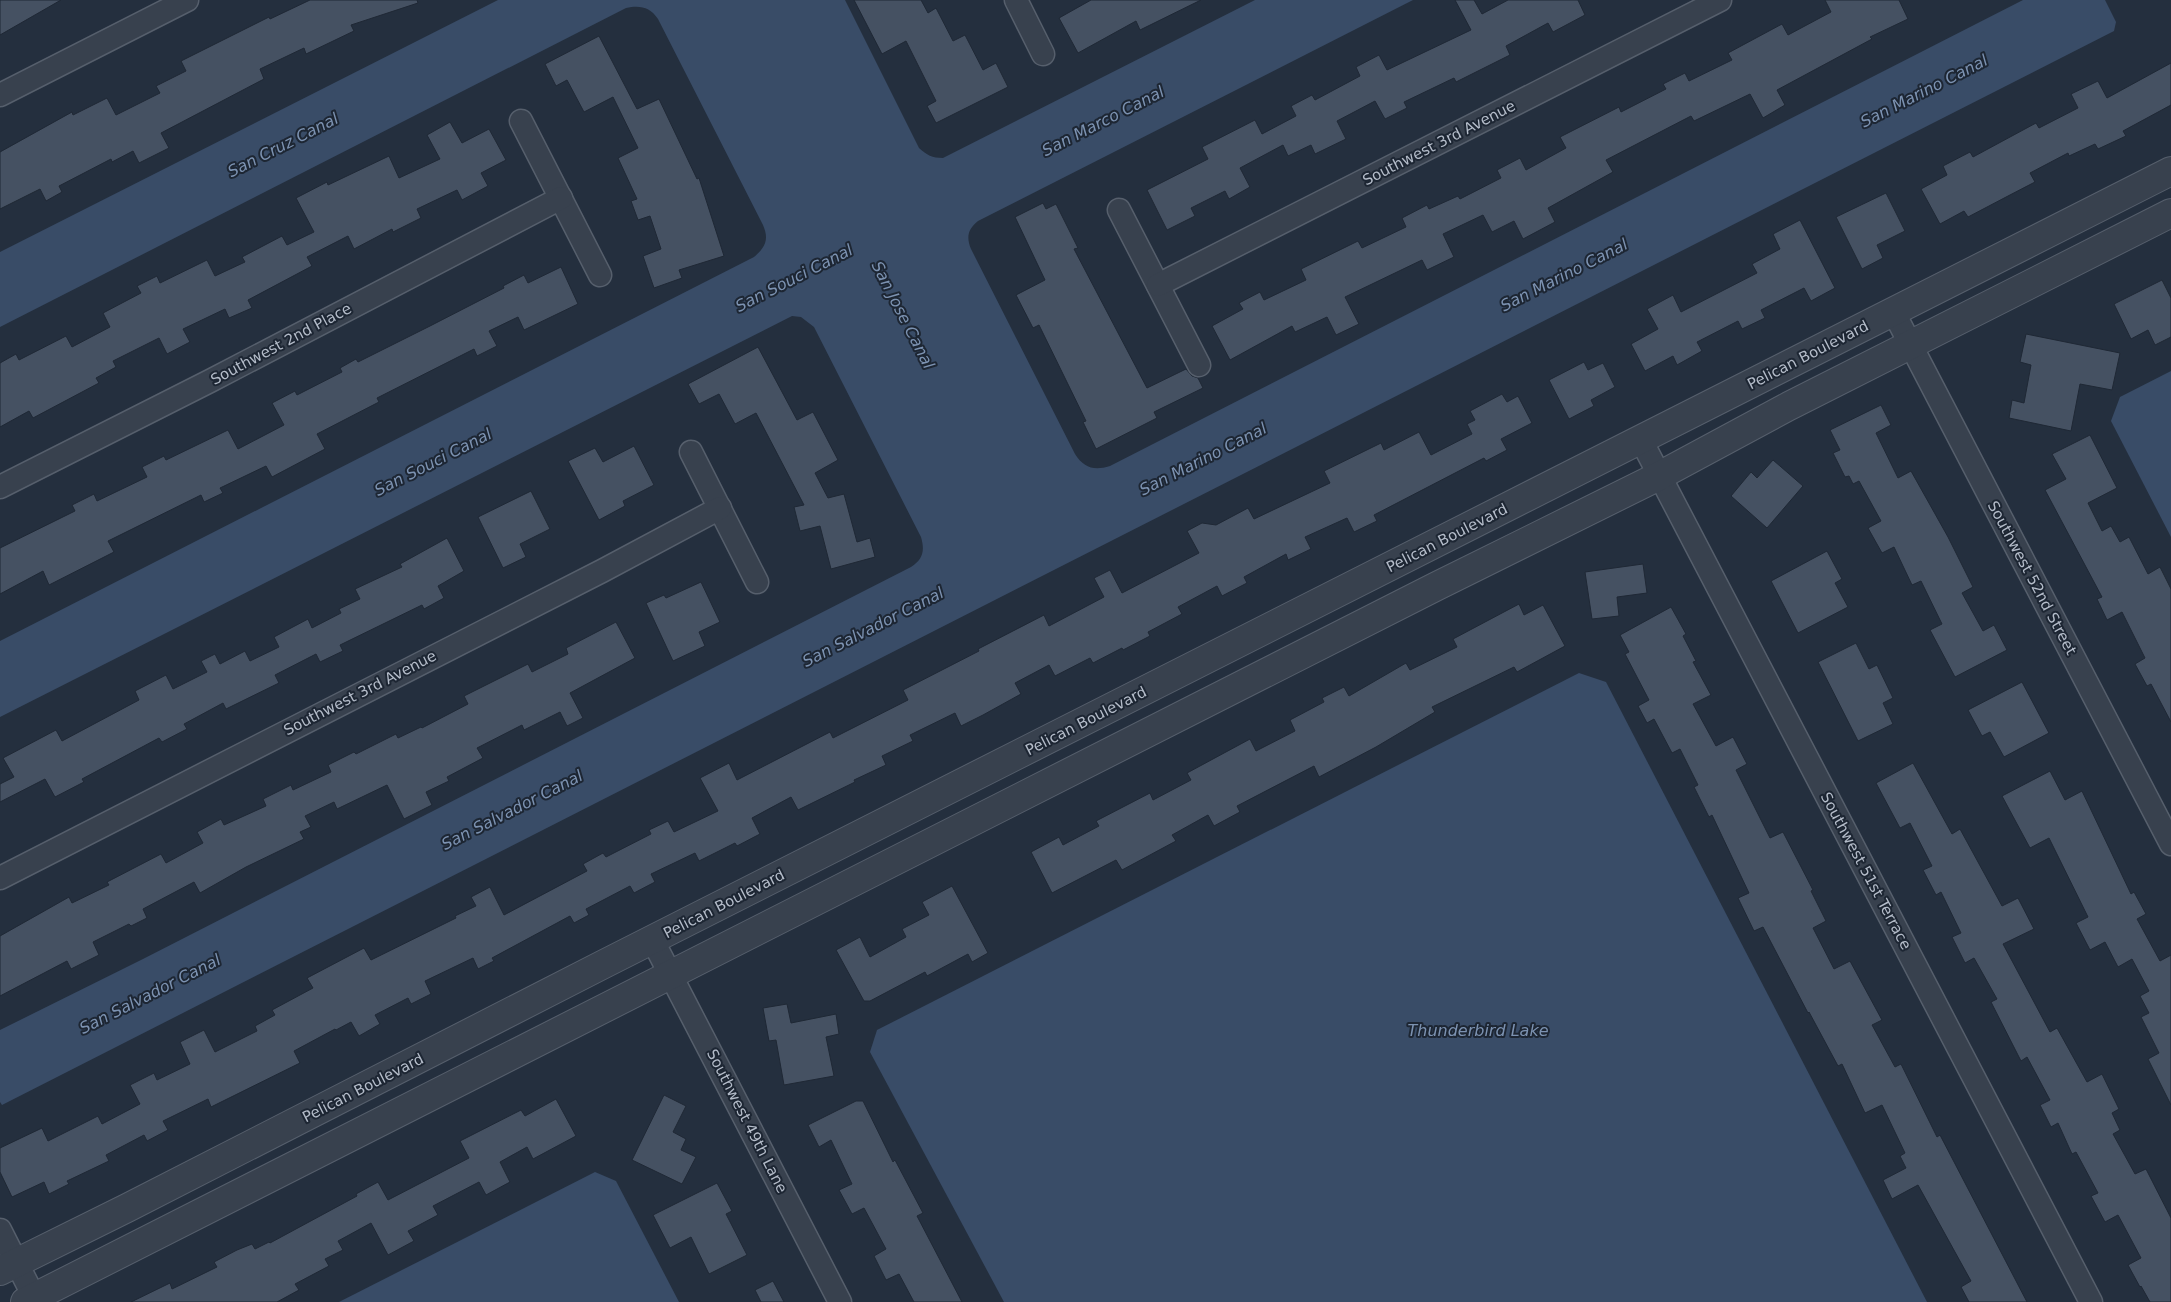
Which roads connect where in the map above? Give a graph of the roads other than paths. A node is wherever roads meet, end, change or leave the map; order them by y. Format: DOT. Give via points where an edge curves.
graph roads {
  1 [pos="187,0"];
  2 [pos="1016,0"];
  3 [pos="1720,0"];
  4 [pos="1043,54"];
  5 [pos="0,95"];
  6 [pos="521,121"];
  7 [pos="2171,171"];
  8 [pos="561,198"];
  9 [pos="1119,210"];
  10 [pos="2171,212"];
  11 [pos="600,275"];
  12 [pos="1158,286"];
  13 [pos="1894,311"];
  14 [pos="1911,345"];
  15 [pos="1199,365"];
  16 [pos="1641,440"];
  17 [pos="691,452"];
  18 [pos="1659,476"];
  19 [pos="0,487"];
  20 [pos="720,508"];
  21 [pos="757,582"];
  22 [pos="1124,702"];
  23 [pos="1142,735"];
  24 [pos="2171,844"];
  25 [pos="0,878"];
  26 [pos="653,941"];
  27 [pos="670,975"];
  28 [pos="0,1230"];
  29 [pos="8,1267"];
  30 [pos="30,1300"];
  31 [pos="840,1302"];
  32 [pos="2090,1302"];
  1 -- 5 [label="street"];
  2 -- 4 [label="street"];
  3 -- 12 [label="street, Southwest 3rd Avenue"];
  6 -- 8 [label="street"];
  7 -- 13 [label="street, Pelican Boulevard"];
  8 -- 11 [label="street"];
  8 -- 19 [label="street, Southwest 2nd Place"];
  9 -- 12 [label="street"];
  10 -- 14 [label="street"];
  12 -- 15 [label="street"];
  13 -- 14 [label="street, Southwest 52nd Street"];
  13 -- 16 [label="street, Pelican Boulevard"];
  14 -- 18 [label="street"];
  14 -- 24 [label="street, Southwest 52nd Street"];
  16 -- 18 [label="street, Southwest 51st Terrace"];
  16 -- 22 [label="street, Pelican Boulevard"];
  17 -- 20 [label="street"];
  18 -- 23 [label="street"];
  18 -- 32 [label="street, Southwest 51st Terrace"];
  20 -- 21 [label="street"];
  20 -- 25 [label="street, Southwest 3rd Avenue"];
  22 -- 23 [label="street"];
  22 -- 26 [label="street, Pelican Boulevard"];
  23 -- 27 [label="street"];
  26 -- 27 [label="street, Southwest 49th Lane"];
  26 -- 29 [label="street, Pelican Boulevard"];
  27 -- 30 [label="street"];
  27 -- 31 [label="street, Southwest 49th Lane"];
  28 -- 29 [label="street"];
  29 -- 30 [label="street"];
}
